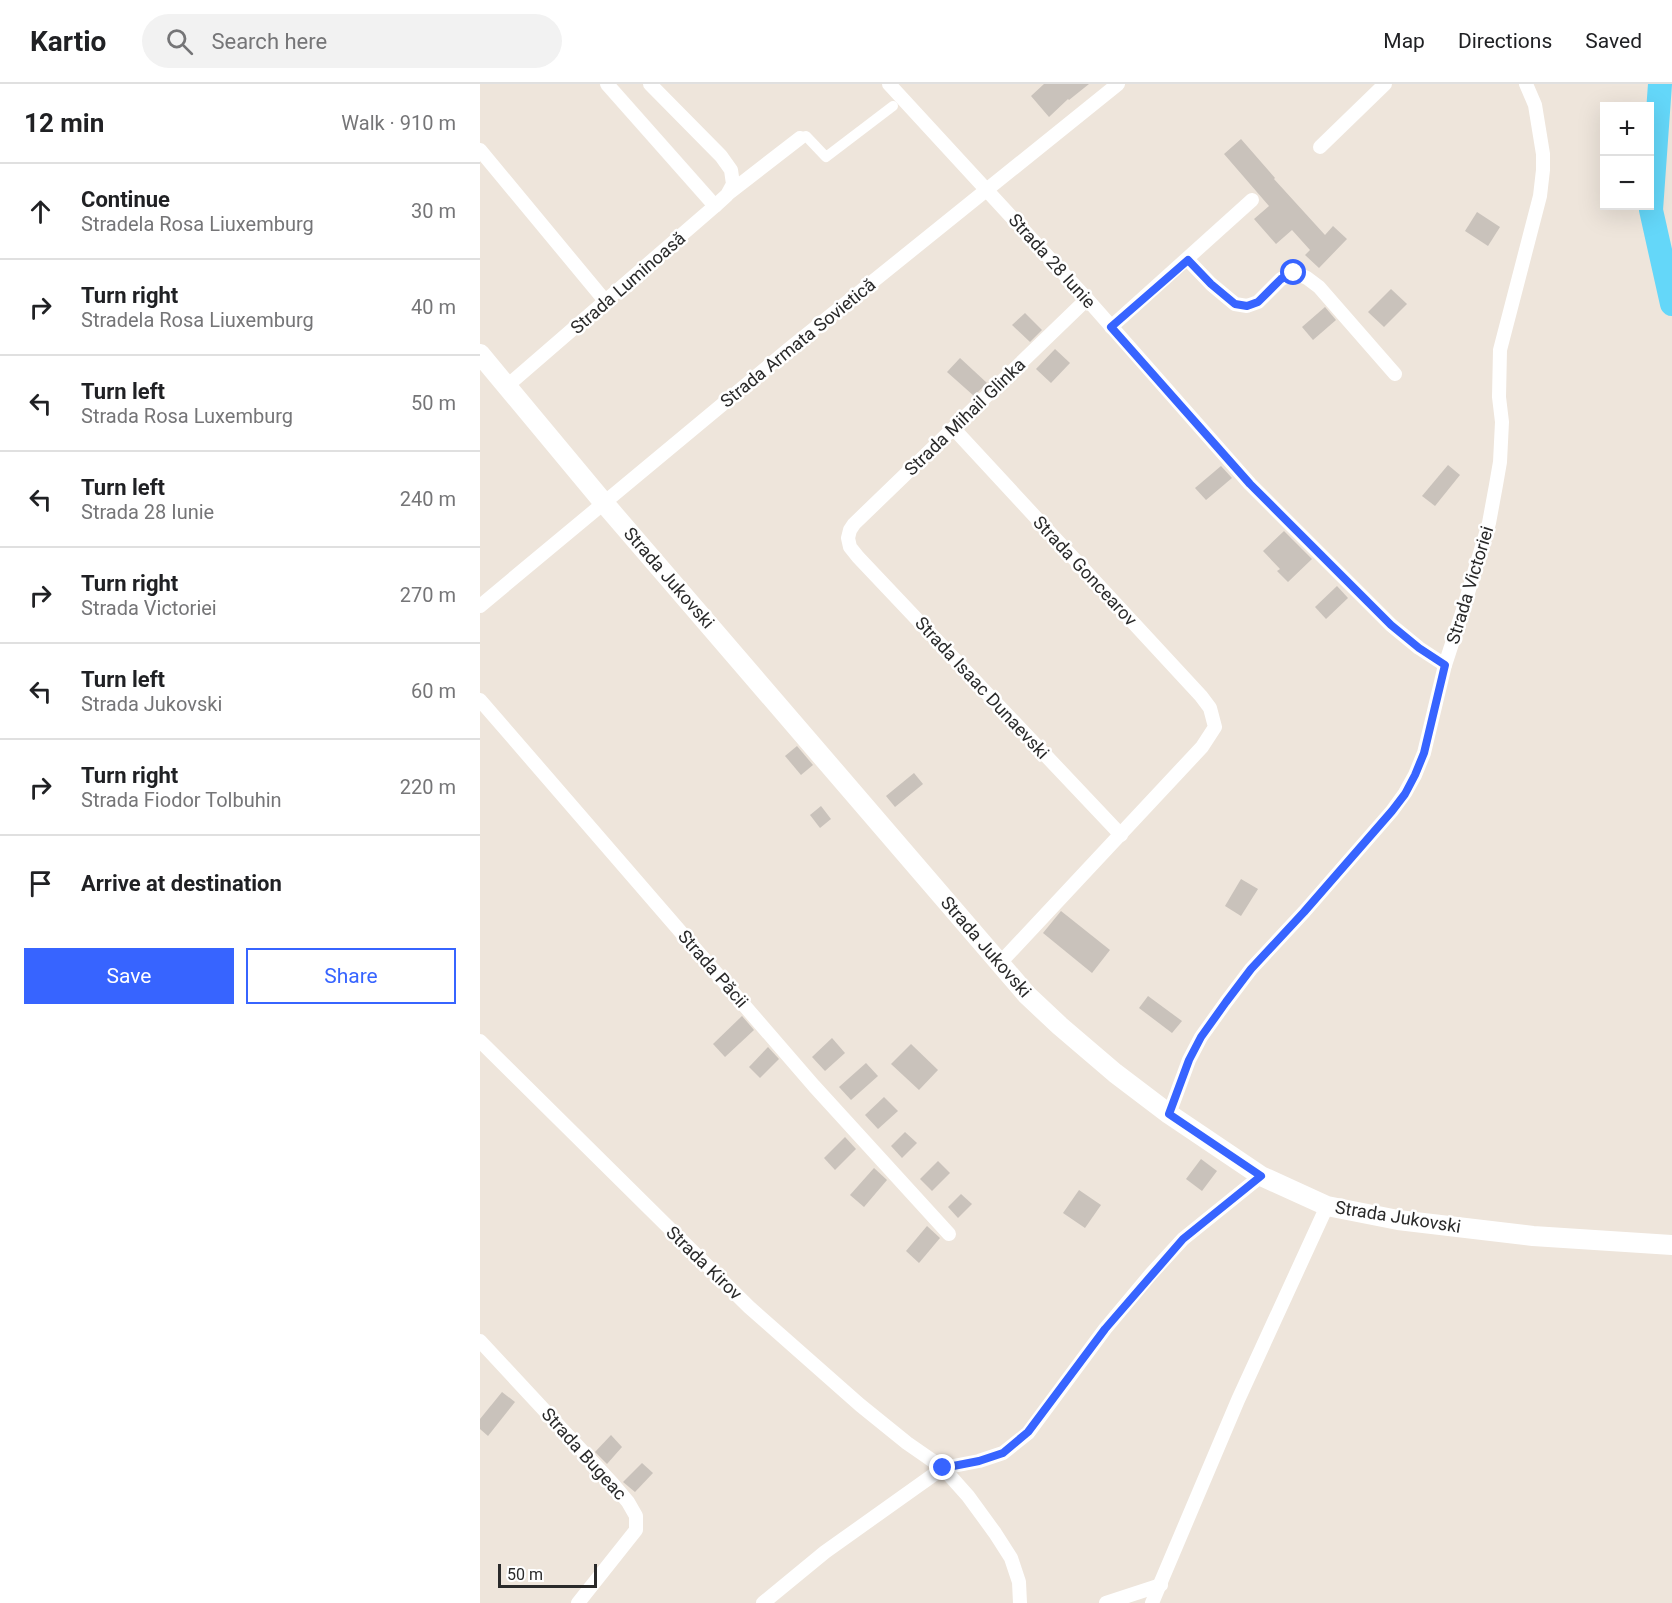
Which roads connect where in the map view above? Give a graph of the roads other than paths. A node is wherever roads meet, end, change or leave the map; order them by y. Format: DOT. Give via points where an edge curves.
graph roads {
  1 [pos="608,84"];
  2 [pos="650,84"];
  3 [pos="889,84"];
  4 [pos="1118,84"];
  5 [pos="1385,84"];
  6 [pos="1526,84"];
  7 [pos="893,106"];
  8 [pos="800,138"];
  9 [pos="1320,147"];
  10 [pos="480,150"];
  11 [pos="987,190"];
  12 [pos="727,195"];
  13 [pos="1252,200"];
  14 [pos="715,206"];
  15 [pos="1188,260"];
  16 [pos="1087,299"];
  17 [pos="606,302"];
  18 [pos="1111,327"];
  19 [pos="480,354"];
  20 [pos="1395,374"];
  21 [pos="507,386"];
  22 [pos="954,429"];
  23 [pos="604,503"];
  24 [pos="848,538"];
  25 [pos="480,606"];
  26 [pos="1445,665"];
  27 [pos="480,700"];
  28 [pos="1121,835"];
  29 [pos="1000,963"];
  30 [pos="480,1041"];
  31 [pos="1169,1114"];
  32 [pos="1261,1176"];
  33 [pos="1327,1206"];
  34 [pos="949,1234"];
  35 [pos="1672,1245"];
  36 [pos="480,1341"];
  37 [pos="943,1468"];
  38 [pos="1161,1584"];
  39 [pos="578,1603"];
  40 [pos="763,1603"];
  41 [pos="1020,1603"];
  42 [pos="1106,1603"];
  43 [pos="1152,1603"];
  1 -- 14 [label="street"];
  2 -- 12 [label="street" via="731,170 733,184"];
  3 -- 11 [label="street, Strada 28 Iunie"];
  4 -- 11 [label="street, Strada Armata Sovietică"];
  5 -- 9 [label="street"];
  6 -- 26 [label="street, Strada Victoriei" via="1543,154 1540,196 1500,350 1500,462 1489,523"];
  7 -- 8 [label="street" via="826,157 806,136"];
  8 -- 12 [label="street, Strada Luminoasă"];
  10 -- 17 [label="street"];
  11 -- 16 [label="street, Strada 28 Iunie"];
  11 -- 23 [label="street, Strada Armata Sovietică"];
  12 -- 14 [label="street, Strada Luminoasă"];
  13 -- 15 [label="street"];
  14 -- 17 [label="street, Strada Luminoasă"];
  15 -- 18 [label="street"];
  15 -- 20 [label="street" via="1235,304 1247,306 1258,302 1281,279 1294,273 1307,278"];
  16 -- 18 [label="street, Strada 28 Iunie"];
  16 -- 22 [label="street, Strada Mihail Glinka"];
  17 -- 21 [label="street, Strada Luminoasă"];
  18 -- 26 [label="street, Strada 28 Iunie" via="1250,484 1391,625"];
  19 -- 21 [label="main road, Strada Jukovski"];
  21 -- 23 [label="main road, Strada Jukovski"];
  22 -- 24 [label="street, Strada Mihail Glinka" via="854,524"];
  22 -- 28 [label="street, Strada Goncearov" via="1210,708 1215,727 1202,747"];
  23 -- 25 [label="street, Strada Armata Sovietică"];
  23 -- 29 [label="main road, Strada Jukovski"];
  24 -- 28 [label="street, Strada Isaac Dunaevski" via="858,557"];
  26 -- 31 [label="street, Strada Victoriei" via="1424,753 1405,794 1226,1002 1189,1060"];
  27 -- 34 [label="street, Strada Păcii" via="814,1086"];
  28 -- 29 [label="street"];
  29 -- 31 [label="main road, Strada Jukovski" via="1060,1026"];
  30 -- 37 [label="street, Strada Kirov" via="749,1307 860,1405"];
  31 -- 32 [label="main road, Strada Jukovski"];
  32 -- 33 [label="main road, Strada Jukovski"];
  32 -- 37 [label="street" via="1183,1239 1105,1329 1028,1432 1003,1453"];
  33 -- 35 [label="main road, Strada Jukovski" via="1398,1220 1533,1236"];
  33 -- 38 [label="street" via="1238,1400"];
  36 -- 39 [label="street, Strada Bugeac" via="612,1483 636,1516 636,1530"];
  37 -- 40 [label="street" via="825,1552"];
  37 -- 41 [label="street, Strada Kirov" via="975,1505 1011,1558 1019,1582"];
  38 -- 42 [label="street"];
  38 -- 43 [label="street"];
}
